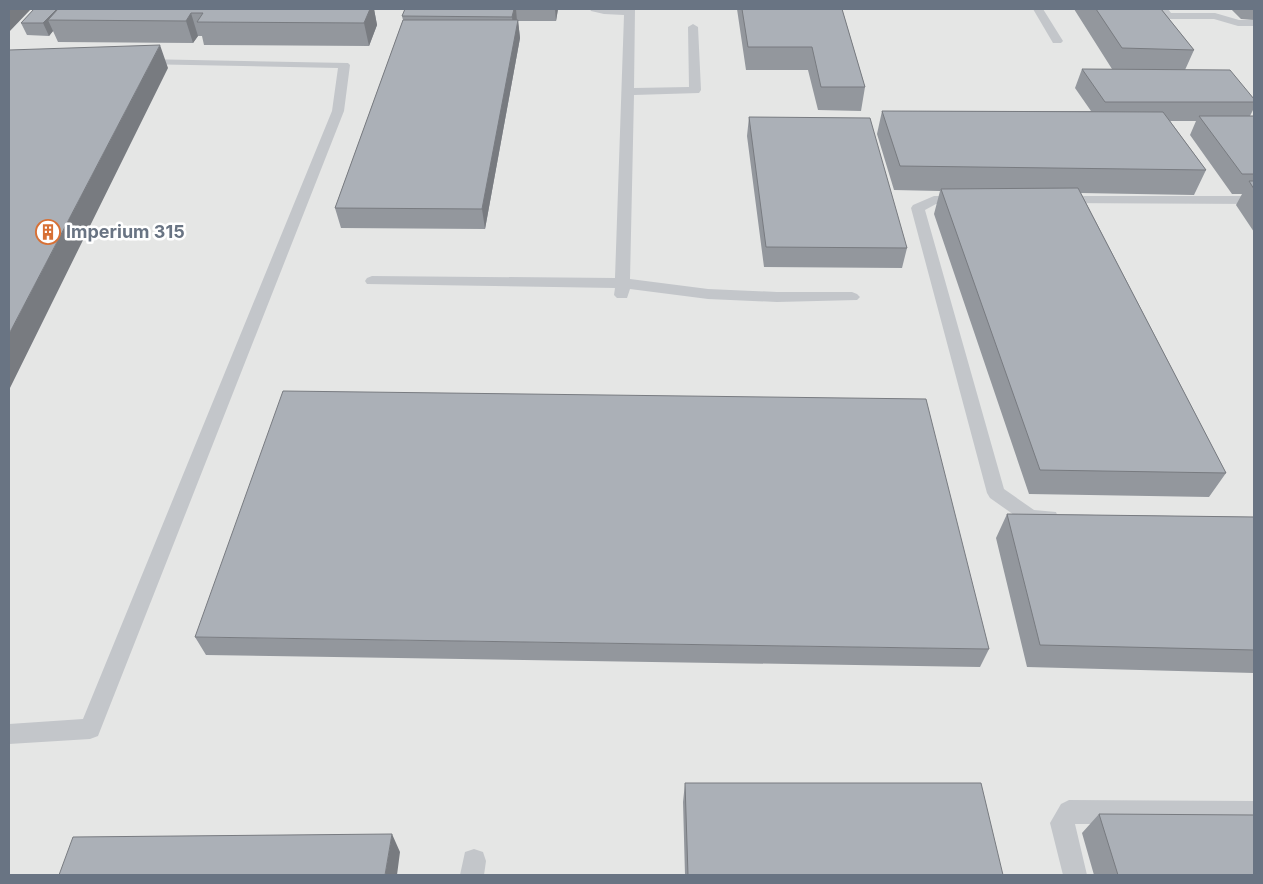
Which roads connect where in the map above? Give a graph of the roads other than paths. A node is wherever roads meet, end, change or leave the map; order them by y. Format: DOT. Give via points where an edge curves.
graph roads {
  1 [pos="595,9"];
  2 [pos="1038,9"];
  3 [pos="1162,9"];
  4 [pos="630,10"];
  5 [pos="1254,23"];
  6 [pos="693,27"];
  7 [pos="1057,41"];
  8 [pos="130,62"];
  9 [pos="628,92"];
  10 [pos="973,200"];
  11 [pos="1051,200"];
  12 [pos="1254,200"];
  13 [pos="372,281"];
  14 [pos="622,289"];
  15 [pos="852,296"];
  16 [pos="1060,518"];
  17 [pos="9,734"];
  18 [pos="1254,813"];
  19 [pos="1075,875"];
  1 -- 4 [label="lane"];
  2 -- 7 [label="lane"];
  3 -- 5 [label="lane" via="1168,16 1215,16 1238,23"];
  4 -- 9 [label="lane"];
  6 -- 9 [label="lane" via="695,90"];
  8 -- 17 [label="lane" via="344,65 338,112 90,728"];
  9 -- 14 [label="lane"];
  10 -- 16 [label="lane" via="934,200 918,208 996,493 1030,517"];
  11 -- 12 [label="lane"];
  13 -- 14 [label="lane"];
  14 -- 15 [label="lane" via="777,298"];
  18 -- 19 [label="lane" via="1069,812 1062,823"];
}
